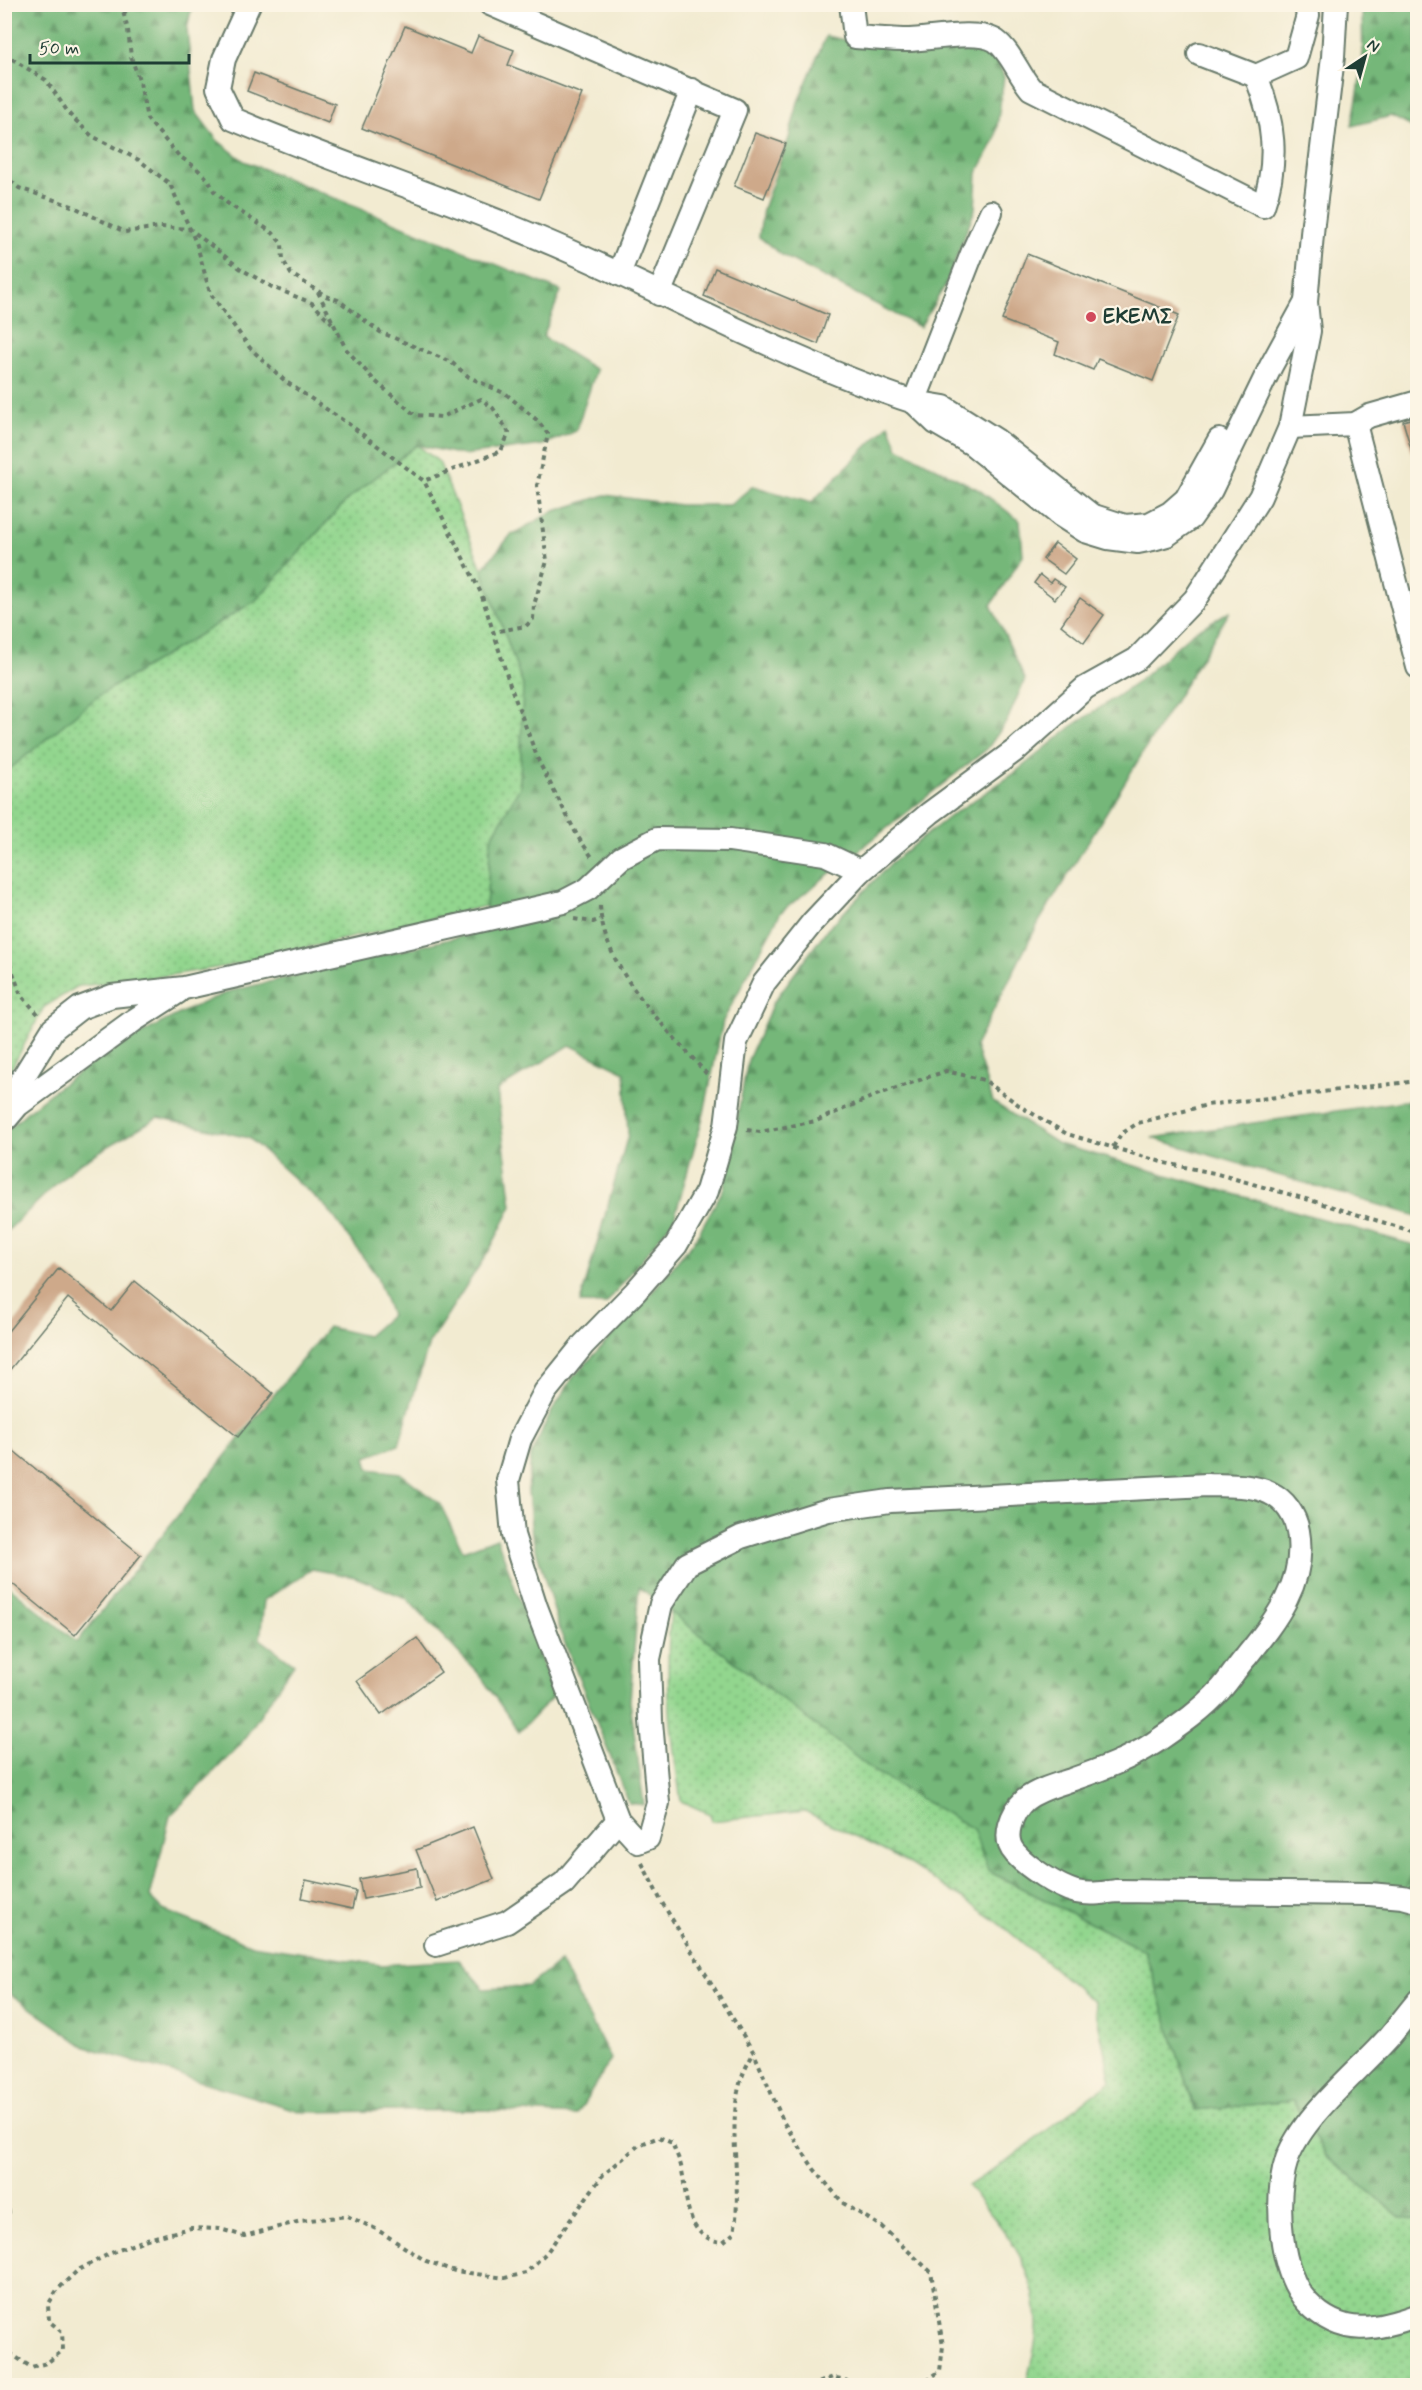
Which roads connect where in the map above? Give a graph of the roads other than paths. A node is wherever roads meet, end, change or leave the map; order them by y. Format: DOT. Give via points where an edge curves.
graph roads {
  1 [pos="249,4"];
  2 [pos="490,4"];
  3 [pos="852,4"];
  4 [pos="1305,4"];
  5 [pos="1336,4"];
  6 [pos="1199,54"];
  7 [pos="1256,76"];
  8 [pos="692,90"];
  9 [pos="991,212"];
  10 [pos="619,274"];
  11 [pos="659,294"];
  12 [pos="1306,303"];
  13 [pos="914,402"];
  14 [pos="1418,402"];
  15 [pos="1355,424"];
  16 [pos="1290,427"];
  17 [pos="1418,667"];
  18 [pos="861,871"];
  19 [pos="184,988"];
  20 [pos="4,1108"];
  21 [pos="4,1120"];
  22 [pos="618,1820"];
  23 [pos="1418,1901"];
  24 [pos="436,1945"];
  25 [pos="1418,2001"];
  26 [pos="1418,2314"];
  1 -- 10 [label="street" via="224,59 218,88 233,119 434,196"];
  2 -- 8 [label="street"];
  3 -- 7 [label="street" via="855,37 994,39 1008,52 1031,89 1263,206 1270,187 1274,138"];
  4 -- 7 [label="street" via="1308,15 1296,58"];
  5 -- 12 [label="street"];
  6 -- 7 [label="street"];
  8 -- 10 [label="street"];
  8 -- 11 [label="street" via="735,110"];
  9 -- 13 [label="street"];
  10 -- 11 [label="street"];
  11 -- 13 [label="street" via="804,359"];
  12 -- 13 [label="street" via="1283,315 1186,499 1149,524 1088,523 996,440"];
  12 -- 16 [label="street" via="1309,332"];
  14 -- 15 [label="street"];
  15 -- 16 [label="street"];
  15 -- 17 [label="street"];
  16 -- 18 [label="street" via="1260,497 1195,599 1137,659 1085,688 1017,749 930,813"];
  18 -- 19 [label="street" via="825,854 730,840 657,839 621,858 588,889 563,902"];
  18 -- 22 [label="street" via="764,983 736,1042 726,1126 707,1191 676,1245 545,1392 520,1439 508,1480 513,1535 523,1566"];
  19 -- 20 [label="street" via="112,996 80,1008 53,1029"];
  19 -- 21 [label="street" via="123,1027"];
  22 -- 23 [label="street" via="638,1842 648,1838 658,1803 648,1659 661,1604 687,1564 741,1537 828,1510 890,1501 1207,1485 1245,1488 1269,1492 1285,1503 1296,1522 1301,1546 1287,1599 1269,1628 1220,1690 1153,1744 1025,1800 1010,1820 1009,1837 1014,1852 1058,1885 1091,1894 1369,1894"];
  22 -- 24 [label="street" via="564,1883 507,1922"];
  25 -- 26 [label="street" via="1296,2140 1282,2177 1280,2205 1285,2255 1292,2278 1316,2310 1347,2327 1367,2329"];
}
